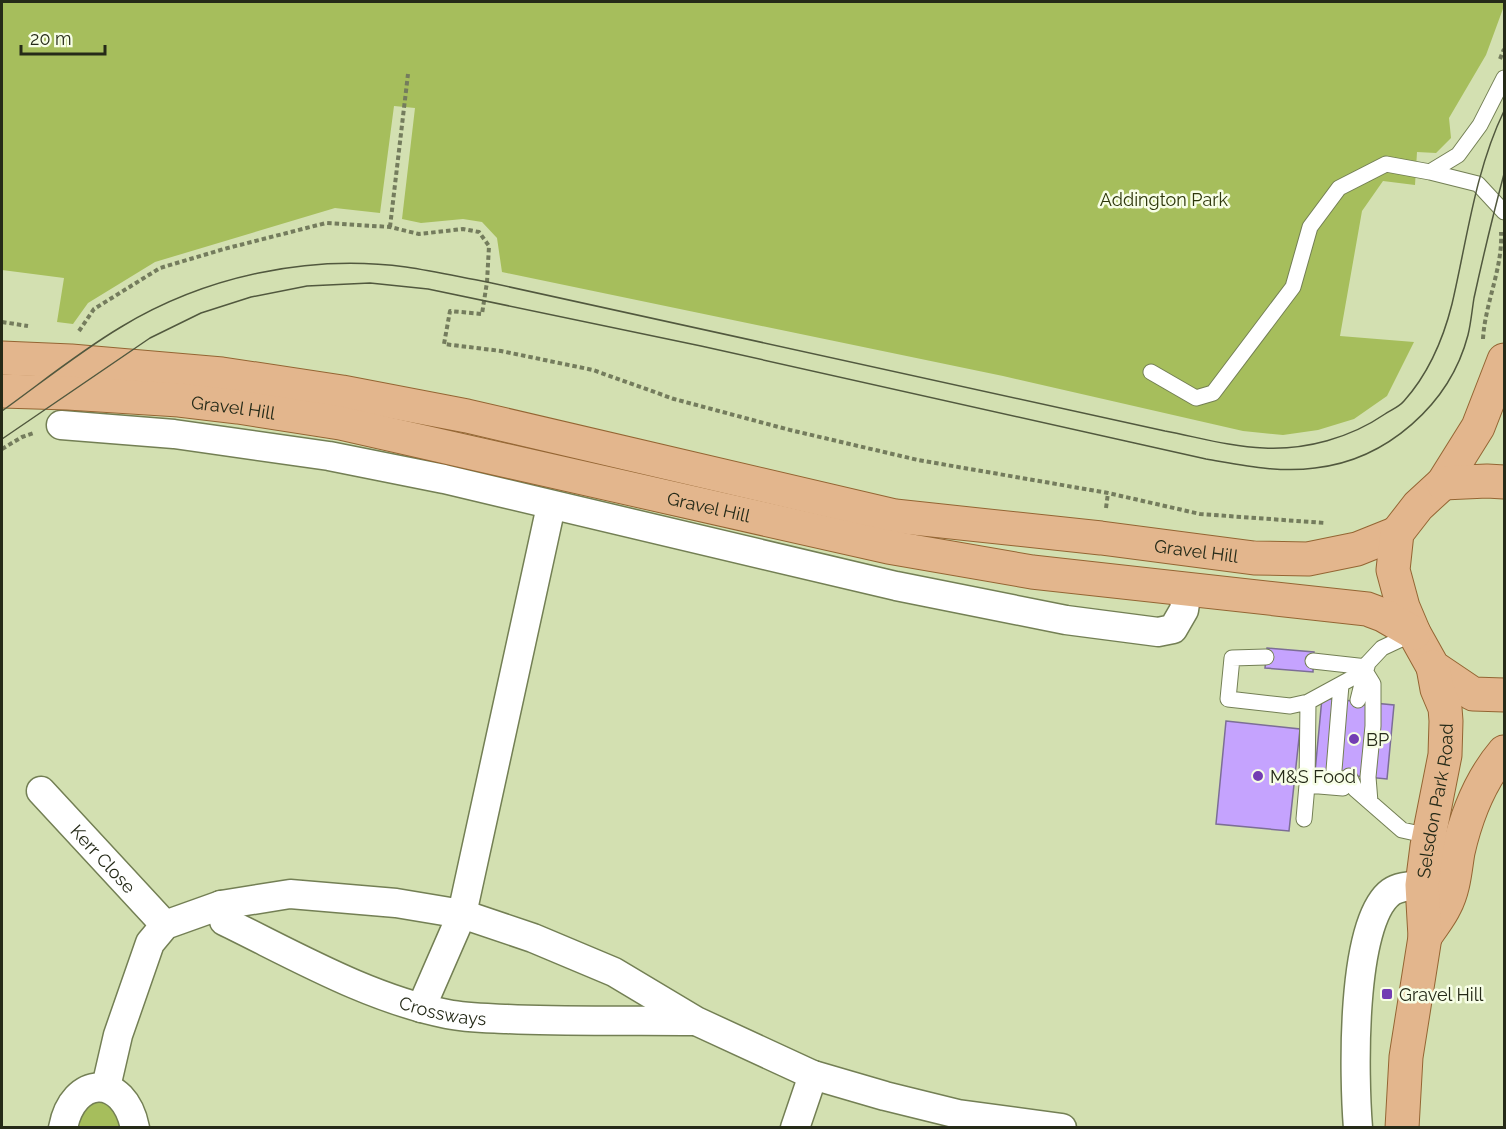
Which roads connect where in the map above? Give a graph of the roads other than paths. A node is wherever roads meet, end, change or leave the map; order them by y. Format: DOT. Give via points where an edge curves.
graph roads {
  1 [pos="1504,78"];
  2 [pos="1430,172"];
  3 [pos="1501,218"];
  4 [pos="1494,355"];
  5 [pos="2,358"];
  6 [pos="1151,372"];
  7 [pos="2,391"];
  8 [pos="179,400"];
  9 [pos="61,425"];
  10 [pos="174,434"];
  11 [pos="1504,482"];
  12 [pos="1443,483"];
  13 [pos="551,506"];
  14 [pos="1397,533"];
  15 [pos="1185,600"];
  16 [pos="1414,633"];
  17 [pos="1266,657"];
  18 [pos="1314,661"];
  19 [pos="1433,667"];
  20 [pos="1366,669"];
  21 [pos="1341,684"];
  22 [pos="1504,695"];
  23 [pos="1358,700"];
  24 [pos="1308,702"];
  25 [pos="1504,752"];
  26 [pos="1306,785"];
  27 [pos="1334,788"];
  28 [pos="41,791"];
  29 [pos="1370,802"];
  30 [pos="1304,819"];
  31 [pos="1429,836"];
  32 [pos="1422,885"];
  33 [pos="221,905"];
  34 [pos="462,914"];
  35 [pos="165,925"];
  36 [pos="1425,937"];
  37 [pos="421,1008"];
  38 [pos="696,1021"];
  39 [pos="813,1075"];
  40 [pos="106,1087"];
  41 [pos="63,1128"];
  42 [pos="135,1128"];
  43 [pos="795,1128"];
  44 [pos="1062,1128"];
  45 [pos="1358,1128"];
  46 [pos="1402,1128"];
  1 -- 2 [label="lane" via="1480,125 1458,155"];
  2 -- 3 [label="lane" via="1478,184"];
  2 -- 6 [label="lane" via="1386,164 1339,188 1310,227 1293,287 1213,393 1196,398"];
  4 -- 12 [label="main road" via="1478,427"];
  5 -- 14 [label="main road, Gravel Hill" via="222,374 342,392 467,416 895,516 1254,558 1308,560 1357,549"];
  7 -- 8 [label="main road, Gravel Hill"];
  8 -- 10 [label="street"];
  8 -- 15 [label="main road, Gravel Hill" via="340,423 888,547"];
  9 -- 10 [label="street, Gravel Hill"];
  10 -- 13 [label="street, Gravel Hill" via="329,456"];
  11 -- 12 [label="main road"];
  12 -- 14 [label="main road"];
  13 -- 15 [label="street, Gravel Hill" via="896,586 1066,620 1158,632 1173,629"];
  13 -- 34 [label="street"];
  14 -- 16 [label="main road" via="1393,570"];
  15 -- 16 [label="main road, Gravel Hill" via="1367,609"];
  16 -- 19 [label="main road"];
  16 -- 20 [label="lane" via="1382,648"];
  17 -- 24 [label="lane" via="1232,658 1228,699 1290,706"];
  18 -- 20 [label="lane"];
  19 -- 22 [label="main road" via="1473,694"];
  19 -- 31 [label="main road, Selsdon Park Road" via="1446,722 1445,754"];
  20 -- 21 [label="lane"];
  20 -- 23 [label="lane"];
  20 -- 29 [label="lane" via="1373,684"];
  21 -- 24 [label="lane"];
  21 -- 27 [label="lane"];
  24 -- 26 [label="lane"];
  25 -- 36 [label="main road, Selsdon Park Road" via="1481,787 1469,815 1445,906"];
  26 -- 27 [label="lane"];
  26 -- 30 [label="lane"];
  27 -- 29 [label="lane" via="1352,782"];
  28 -- 35 [label="street, Kerr Close"];
  29 -- 31 [label="lane" via="1402,830"];
  31 -- 32 [label="main road, Selsdon Park Road"];
  32 -- 36 [label="main road, Selsdon Park Road"];
  32 -- 45 [label="street" via="1392,891 1380,904 1367,938 1357,1016"];
  33 -- 34 [label="street, Crossways" via="290,894 396,903"];
  33 -- 35 [label="street, Crossways"];
  33 -- 37 [label="street, Crossways" via="224,921 343,979"];
  34 -- 37 [label="street"];
  34 -- 38 [label="street, Crossways" via="614,972"];
  35 -- 40 [label="street" via="150,943 118,1035"];
  36 -- 46 [label="main road, Selsdon Park Road" via="1407,1057"];
  37 -- 38 [label="street, Crossways" via="451,1015 548,1021"];
  38 -- 39 [label="street, Crossways"];
  39 -- 43 [label="street"];
  39 -- 44 [label="street, Crossways" via="958,1114"];
  40 -- 41 [label="street" via="87,1090 75,1099 65,1114"];
  40 -- 42 [label="street" via="120,1095"];
}
